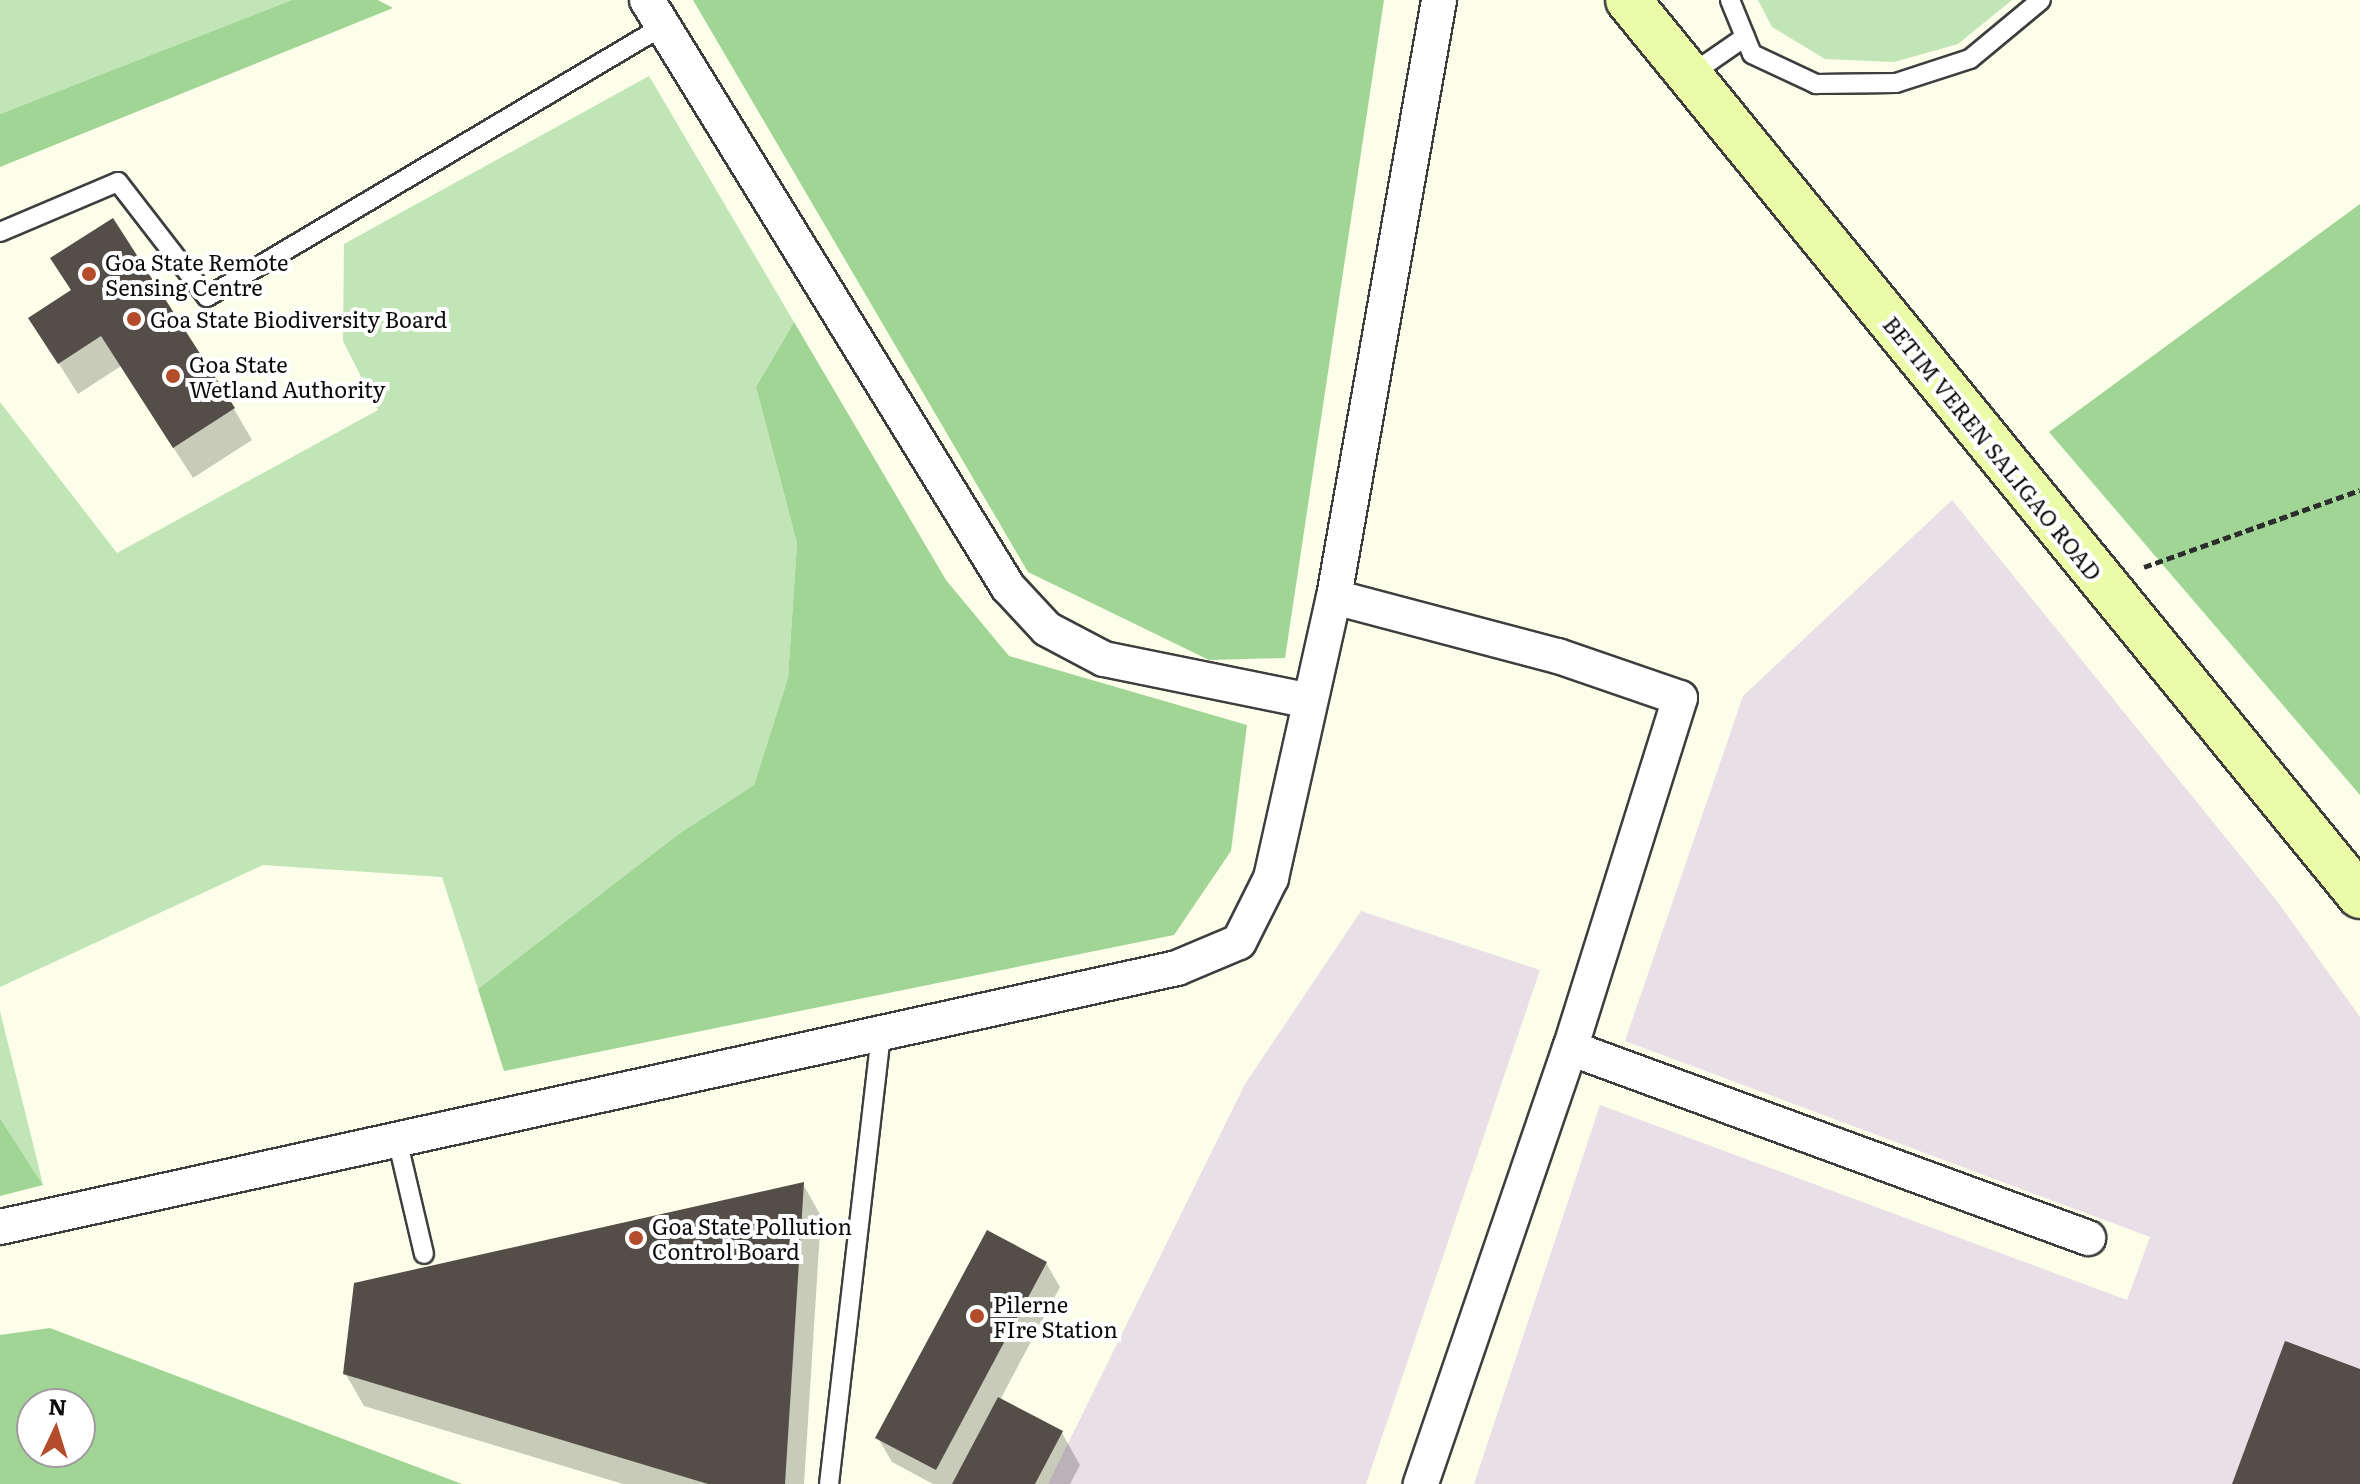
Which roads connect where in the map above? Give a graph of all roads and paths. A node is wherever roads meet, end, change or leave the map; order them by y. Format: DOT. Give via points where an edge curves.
graph roads {
  1 [pos="1439,0"];
  2 [pos="1628,0"];
  3 [pos="1730,0"];
  4 [pos="2041,0"];
  5 [pos="655,13"];
  6 [pos="1745,37"];
  7 [pos="1690,75"];
  8 [pos="0,232"];
  9 [pos="2360,490"];
  10 [pos="2102,582"];
  11 [pos="1334,597"];
  12 [pos="1310,701"];
  13 [pos="2360,896"];
  14 [pos="881,1032"];
  15 [pos="1570,1048"];
  16 [pos="397,1139"];
  17 [pos="0,1227"];
  18 [pos="2088,1238"];
  19 [pos="424,1254"];
  20 [pos="829,1484"];
  21 [pos="1421,1484"];
  1 -- 11 [label="street"];
  2 -- 7 [label="main road, BETIM VEREN SALIGAO ROAD"];
  3 -- 6 [label="lane"];
  4 -- 6 [label="lane" via="1970,59 1896,83 1816,84 1752,54"];
  5 -- 8 [label="lane" via="207,297 118,182"];
  5 -- 12 [label="street" via="1008,587 1037,619 1104,659"];
  6 -- 7 [label="lane"];
  7 -- 10 [label="main road, BETIM VEREN SALIGAO ROAD"];
  9 -- 10 [label="path"];
  10 -- 13 [label="main road, BETIM VEREN SALIGAO ROAD"];
  11 -- 12 [label="street"];
  11 -- 15 [label="street" via="1558,656 1680,698"];
  12 -- 14 [label="street" via="1271,878 1239,942 1177,968"];
  14 -- 16 [label="street"];
  14 -- 20 [label="lane"];
  15 -- 18 [label="street"];
  15 -- 21 [label="street"];
  16 -- 17 [label="street"];
  16 -- 19 [label="lane"];
}
